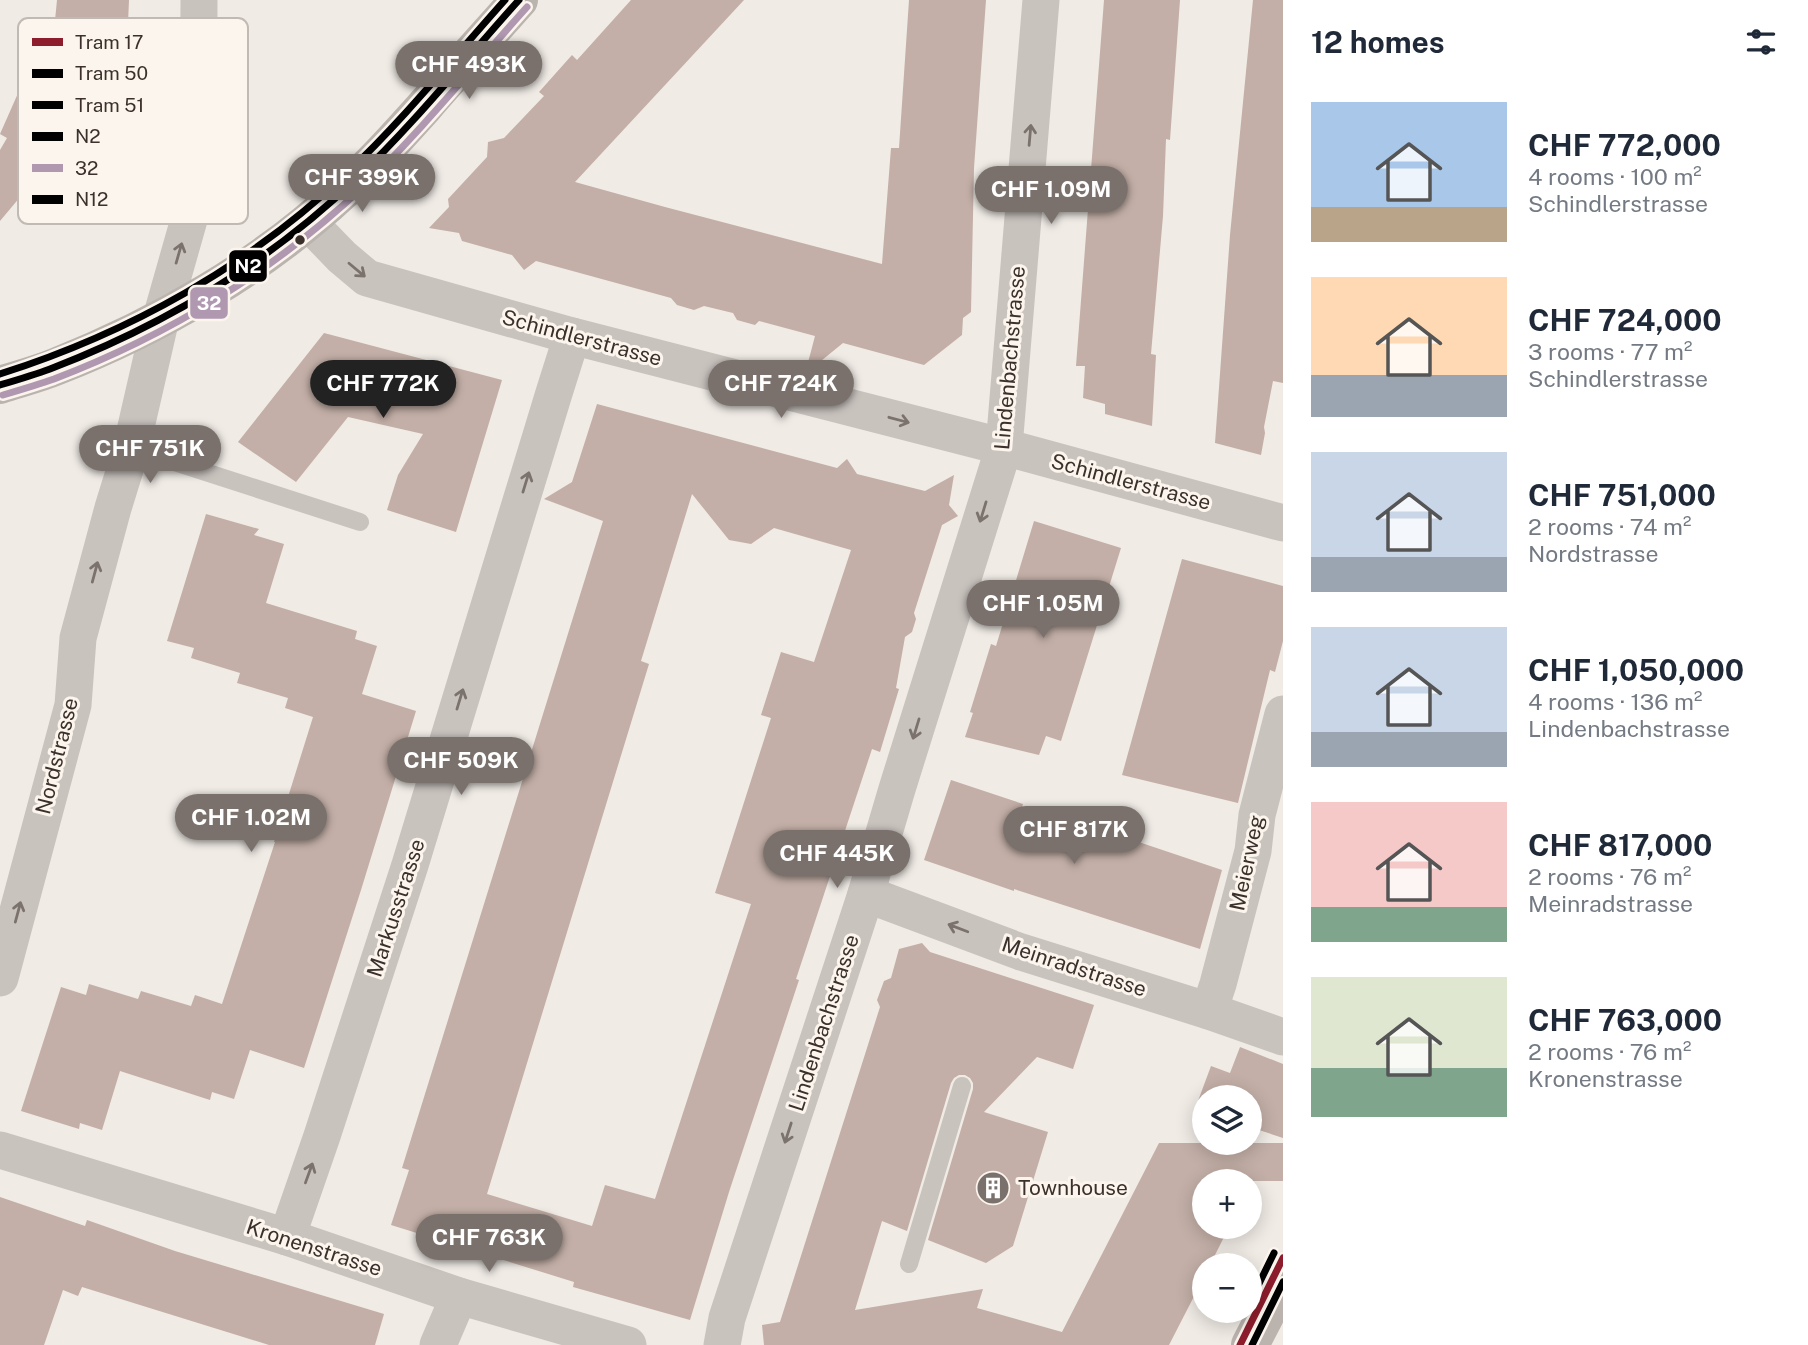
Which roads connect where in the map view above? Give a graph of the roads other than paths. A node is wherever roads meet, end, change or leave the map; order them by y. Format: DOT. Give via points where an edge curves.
graph roads {
  1 [pos="198,0"];
  2 [pos="519,0"];
  3 [pos="1041,0"];
  4 [pos="198,18"];
  5 [pos="308,222"];
  6 [pos="188,224"];
  7 [pos="161,318"];
  8 [pos="572,336"];
  9 [pos="0,385"];
  10 [pos="1004,447"];
  11 [pos="165,459"];
  12 [pos="360,522"];
  13 [pos="1283,523"];
  14 [pos="1283,714"];
  15 [pos="866,894"];
  16 [pos="0,978"];
  17 [pos="1209,1011"];
  18 [pos="1283,1037"];
  19 [pos="962,1086"];
  20 [pos="0,1150"];
  21 [pos="287,1237"];
  22 [pos="909,1264"];
  23 [pos="1283,1281"];
  24 [pos="459,1296"];
  25 [pos="438,1345"];
  26 [pos="628,1345"];
  27 [pos="722,1345"];
  28 [pos="1250,1345"];
  4 -- 1 [label="street, Nordstrasse, one-way"];
  2 -- 5 [label="street" via="374,161"];
  10 -- 3 [label="street, Lindenbachstrasse, one-way"];
  5 -- 7 [label="street" via="218,287"];
  5 -- 8 [label="street, Schindlerstrasse, one-way" via="367,278"];
  7 -- 6 [label="street, Nordstrasse, one-way"];
  7 -- 9 [label="street" via="53,368"];
  16 -- 7 [label="street, Nordstrasse, one-way" via="73,705 78,638 130,453"];
  8 -- 10 [label="street, Schindlerstrasse, one-way"];
  21 -- 8 [label="street, Markusstrasse, one-way" via="410,865"];
  10 -- 13 [label="street, Schindlerstrasse"];
  10 -- 15 [label="street, Lindenbachstrasse, one-way"];
  11 -- 12 [label="lane"];
  14 -- 17 [label="street, Meierweg" via="1257,815 1253,851"];
  17 -- 15 [label="street, Meinradstrasse, one-way" via="1021,952"];
  15 -- 27 [label="street, Lindenbachstrasse, one-way"];
  17 -- 18 [label="street, Meinradstrasse"];
  19 -- 22 [label="lane"];
  20 -- 21 [label="street, Kronenstrasse"];
  21 -- 24 [label="street, Kronenstrasse"];
  23 -- 28 [label="street"];
  24 -- 25 [label="street"];
  24 -- 26 [label="street, Kronenstrasse"];
}
